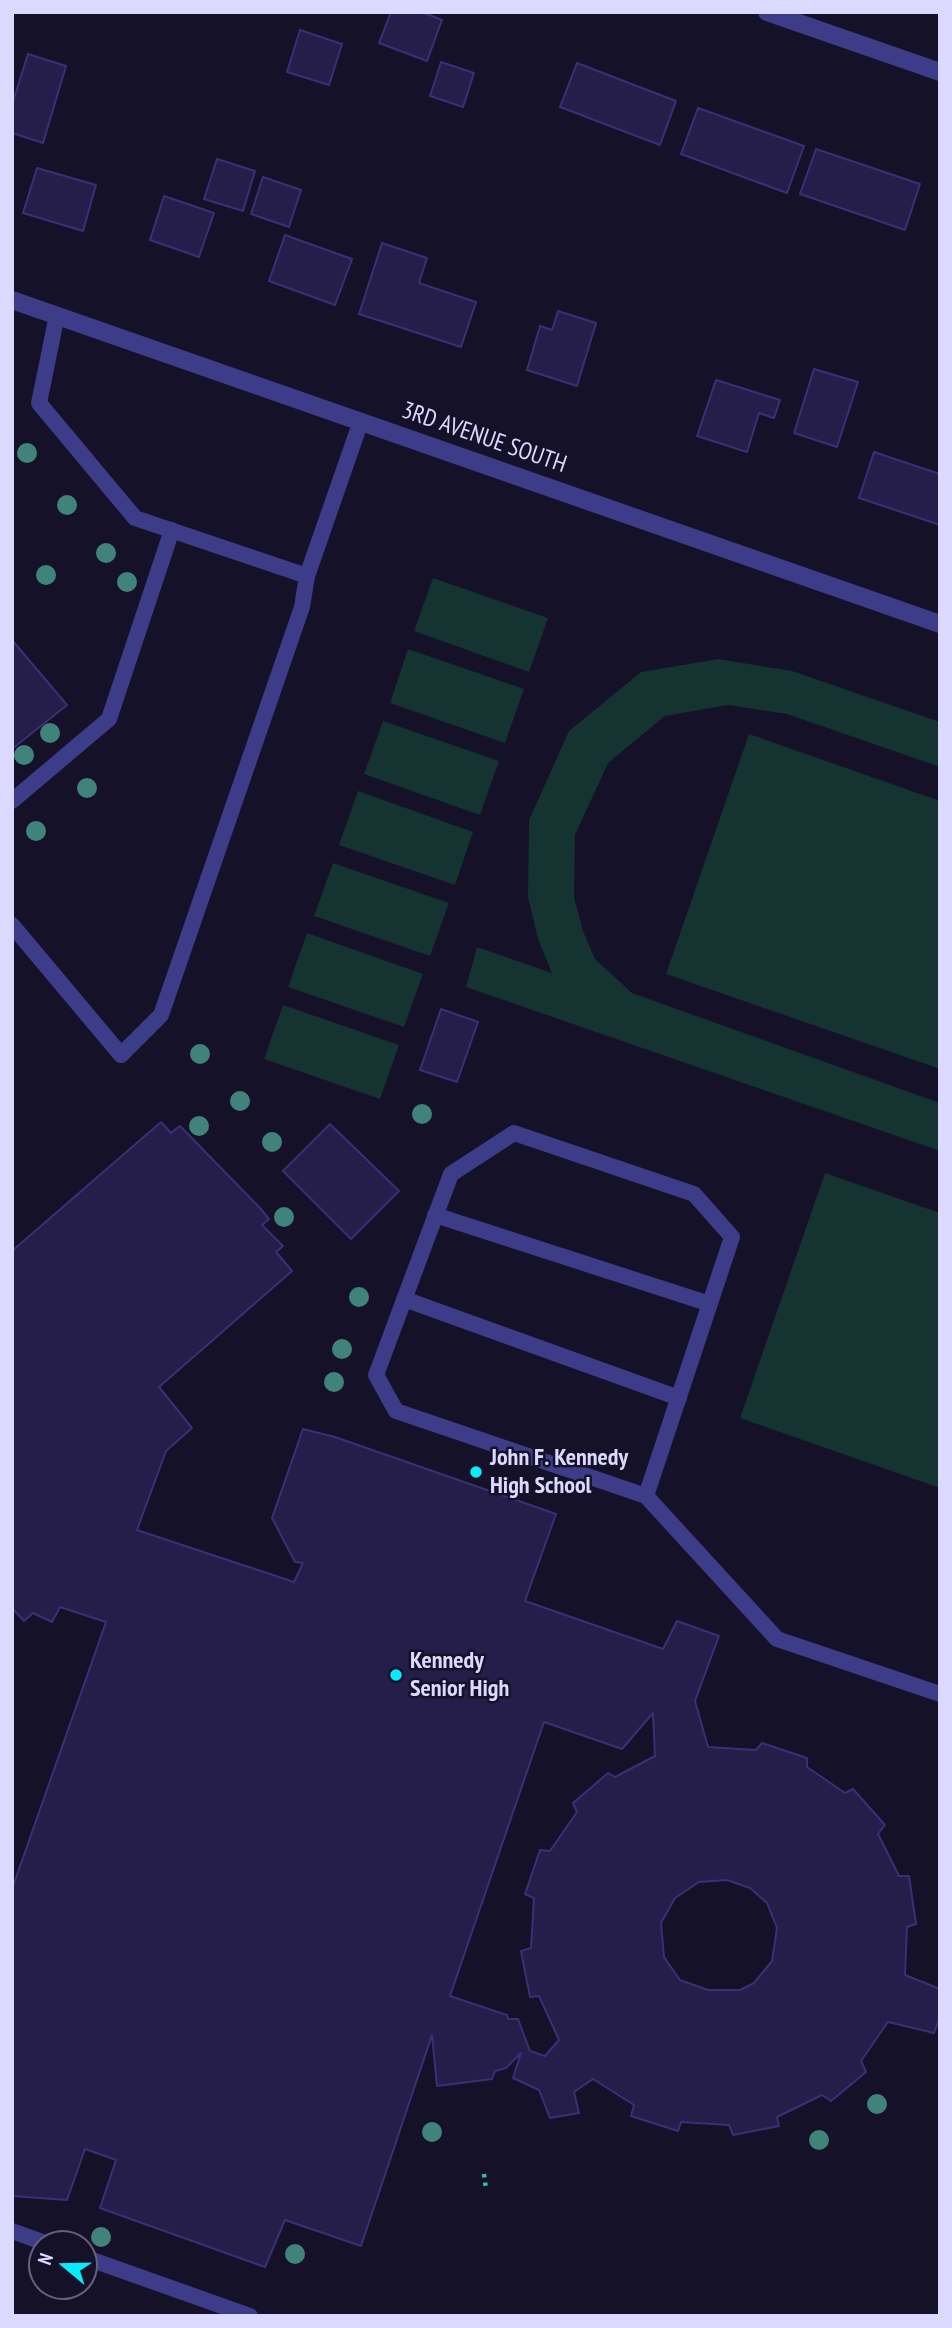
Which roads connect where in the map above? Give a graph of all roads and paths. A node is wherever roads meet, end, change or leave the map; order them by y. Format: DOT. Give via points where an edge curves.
graph roads {
  1 [pos="767,12"];
  2 [pos="940,72"];
  3 [pos="12,300"];
  4 [pos="57,315"];
  5 [pos="361,421"];
  6 [pos="172,530"];
  7 [pos="307,576"];
  8 [pos="940,624"];
  9 [pos="12,801"];
  10 [pos="12,925"];
  11 [pos="435,1215"];
  12 [pos="404,1298"];
  13 [pos="710,1304"];
  14 [pos="678,1398"];
  15 [pos="646,1496"];
  16 [pos="940,1694"];
  17 [pos="484,2174"];
  18 [pos="486,2189"];
  19 [pos="98,2262"];
  20 [pos="250,2316"];
  1 -- 2 [label="street"];
  3 -- 4 [label="street, 3RD AVENUE SOUTH"];
  4 -- 5 [label="street, 3RD AVENUE SOUTH"];
  4 -- 6 [label="lane" via="39,403 135,518"];
  5 -- 7 [label="lane"];
  5 -- 8 [label="street, 3RD AVENUE SOUTH"];
  6 -- 7 [label="lane"];
  6 -- 9 [label="lane" via="109,719"];
  7 -- 10 [label="lane" via="302,607 161,1015 121,1055"];
  11 -- 12 [label="lane"];
  11 -- 13 [label="lane"];
  11 -- 13 [label="lane" via="451,1174 514,1133 694,1194 732,1237"];
  12 -- 14 [label="lane"];
  12 -- 15 [label="lane" via="376,1375 396,1411"];
  13 -- 14 [label="lane"];
  14 -- 15 [label="lane"];
  15 -- 16 [label="lane" via="776,1639"];
  17 -- 18 [label="path"];
  19 -- 20 [label="lane"];
}
